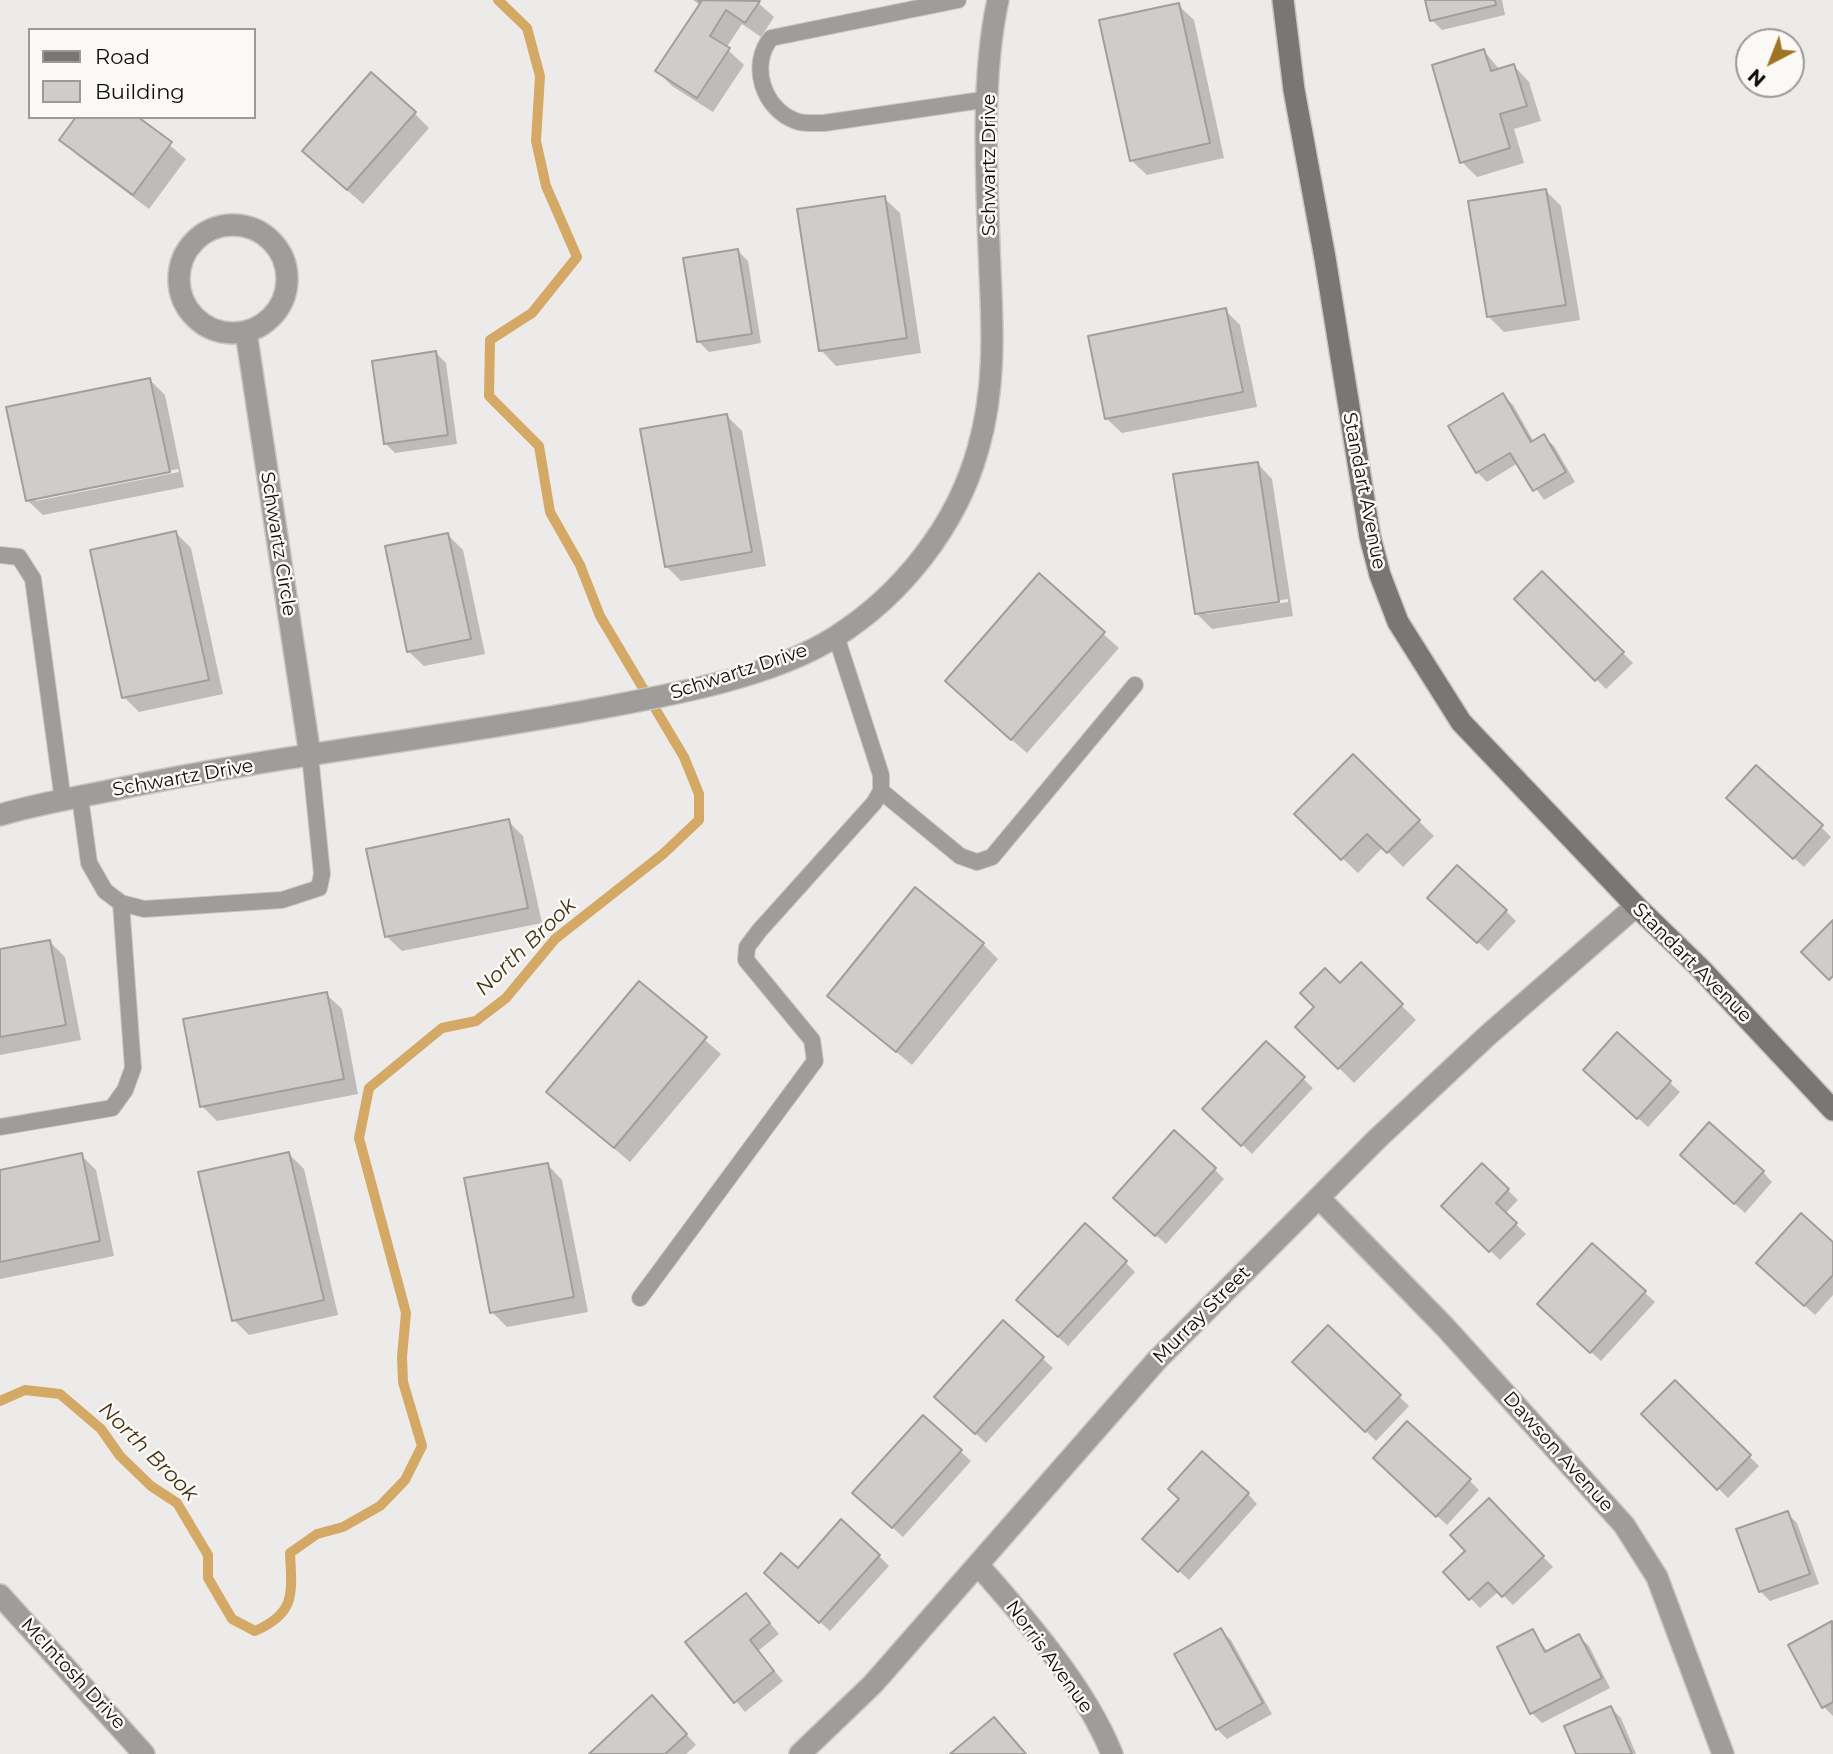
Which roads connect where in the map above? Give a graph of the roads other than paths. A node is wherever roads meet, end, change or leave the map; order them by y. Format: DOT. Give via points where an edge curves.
graph roads {
  1 [pos="958,0"];
  2 [pos="998,0"];
  3 [pos="1283,0"];
  4 [pos="989,99"];
  5 [pos="246,332"];
  6 [pos="0,555"];
  7 [pos="836,636"];
  8 [pos="1135,685"];
  9 [pos="310,755"];
  10 [pos="881,791"];
  11 [pos="71,799"];
  12 [pos="0,815"];
  13 [pos="121,903"];
  14 [pos="1636,906"];
  15 [pos="1833,1110"];
  16 [pos="0,1127"];
  17 [pos="1319,1198"];
  18 [pos="640,1298"];
  19 [pos="978,1565"];
  20 [pos="1,1598"];
  21 [pos="144,1754"];
  22 [pos="800,1754"];
  23 [pos="1112,1754"];
  24 [pos="1723,1754"];
  1 -- 4 [label="lane" via="771,38 762,49 761,76 778,112 798,122 824,123"];
  2 -- 4 [label="street, Schwartz Drive"];
  3 -- 14 [label="street, Standart Avenue" via="1347,406 1380,575 1398,622 1461,722"];
  4 -- 7 [label="street, Schwartz Drive" via="987,190 994,350 980,445 952,513 922,558 903,581"];
  5 -- 5 [label="street" via="270,319 279,307 287,289 287,270 281,251 269,237 252,227 231,223 196,238 179,271 180,290 187,308 200,322 218,331"];
  5 -- 9 [label="street, Schwartz Circle"];
  6 -- 11 [label="lane" via="19,557 33,579"];
  7 -- 9 [label="street, Schwartz Drive" via="804,653 672,695"];
  7 -- 10 [label="lane" via="877,761"];
  8 -- 10 [label="lane" via="992,857 977,862 960,856"];
  9 -- 11 [label="street, Schwartz Drive"];
  9 -- 13 [label="lane" via="322,874 318,888 282,900 144,909"];
  10 -- 18 [label="lane" via="747,947 746,960 812,1040 815,1061"];
  11 -- 12 [label="street, Schwartz Drive"];
  11 -- 13 [label="lane" via="89,863 105,891"];
  13 -- 16 [label="lane" via="133,1068 125,1090 112,1108"];
  14 -- 15 [label="street, Standart Avenue"];
  14 -- 17 [label="street, Murray Street" via="1487,1036"];
  17 -- 19 [label="street, Murray Street" via="1157,1360"];
  17 -- 24 [label="street, Dawson Avenue" via="1446,1327 1624,1525 1657,1577"];
  19 -- 22 [label="street, Murray Street" via="873,1684"];
  19 -- 23 [label="street, Norris Avenue" via="1061,1668"];
  20 -- 21 [label="street, McIntosh Drive"];
}
